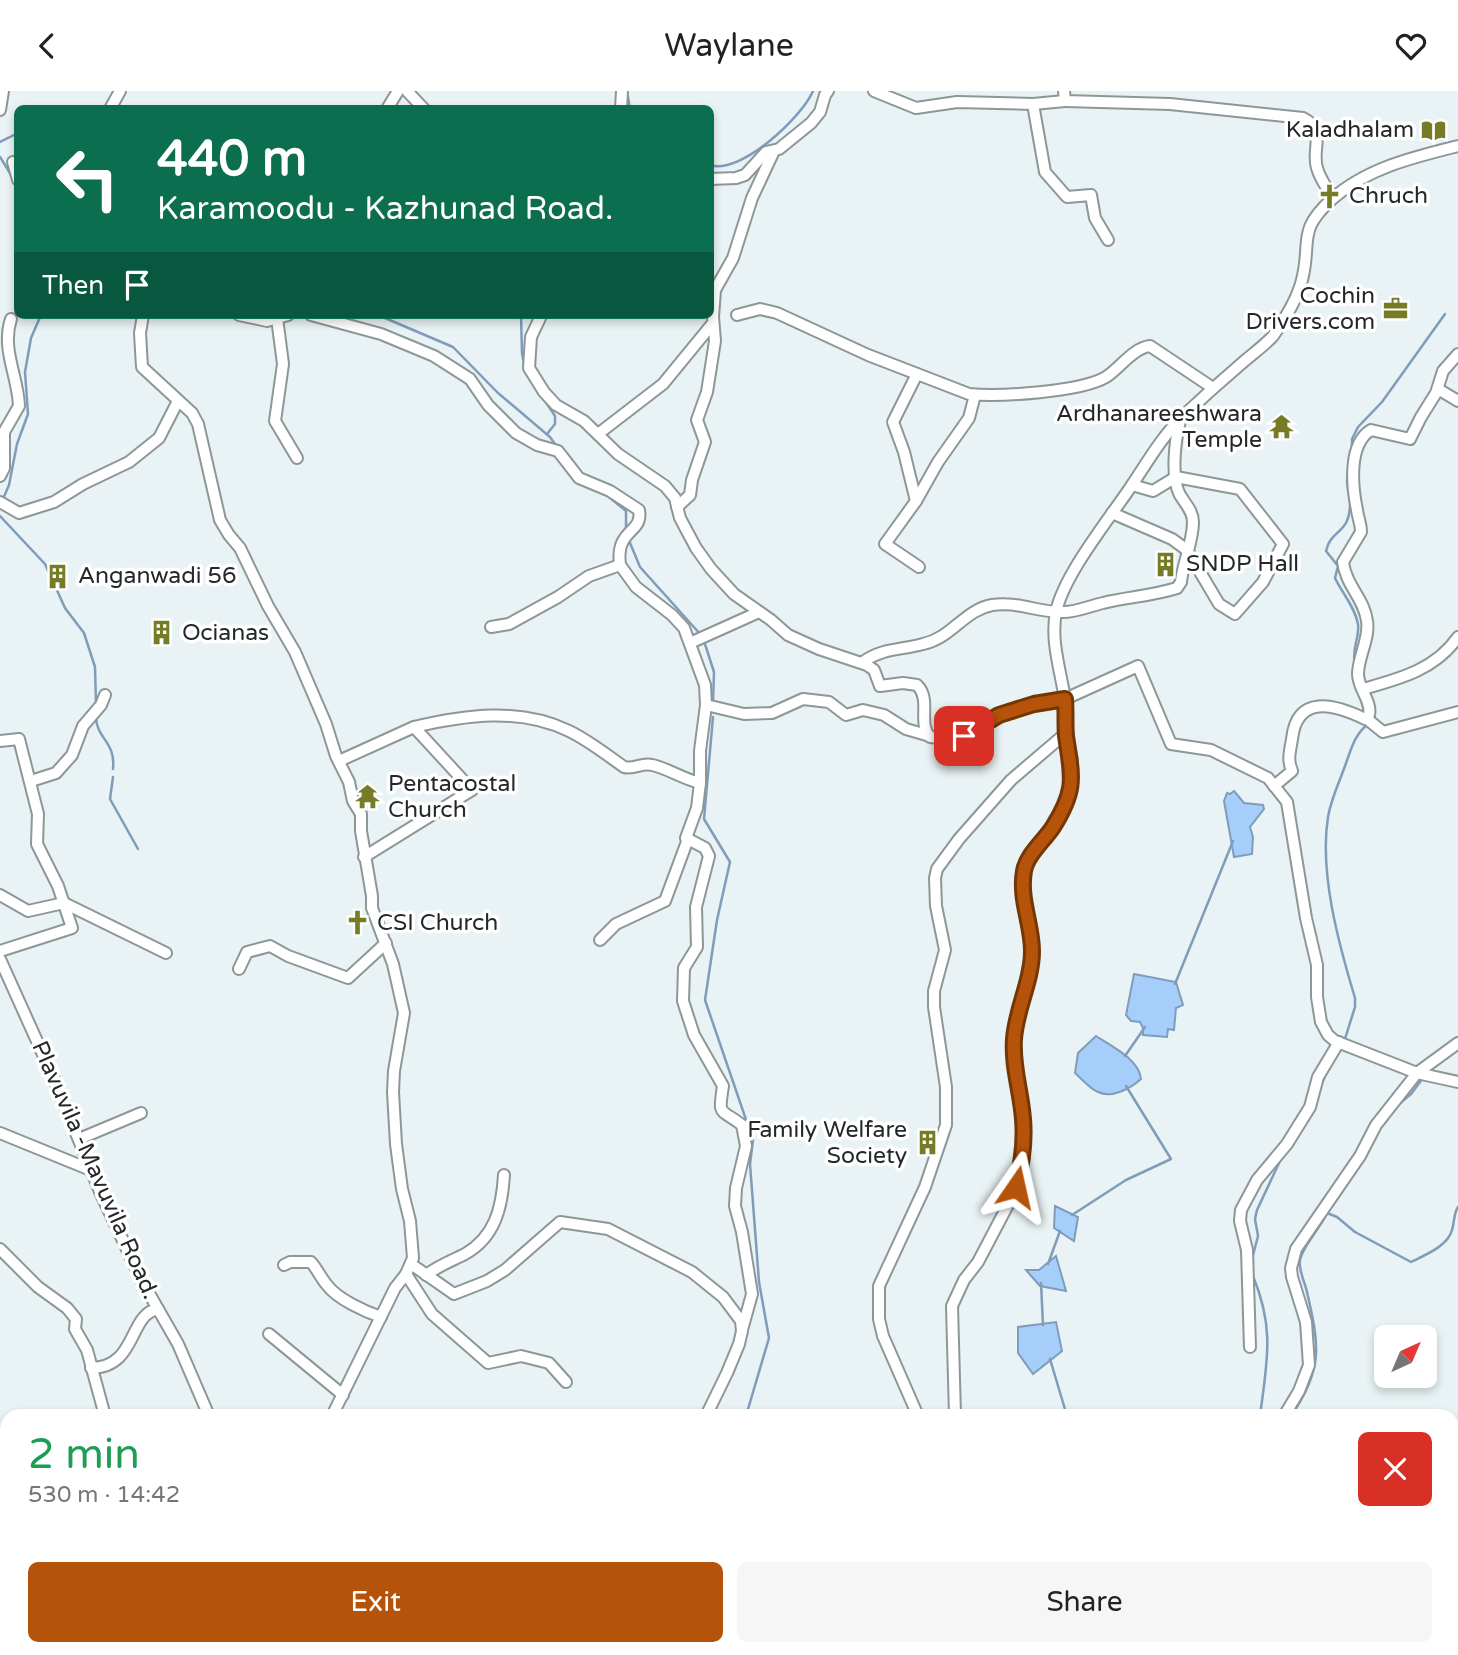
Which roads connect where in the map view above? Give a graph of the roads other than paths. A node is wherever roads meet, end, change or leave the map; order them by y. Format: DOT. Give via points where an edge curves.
graph roads {
  1 [pos="3,91"];
  2 [pos="407,91"];
  3 [pos="828,91"];
  4 [pos="874,91"];
  5 [pos="1065,96"];
  6 [pos="1033,104"];
  7 [pos="420,105"];
  8 [pos="0,110"];
  9 [pos="1458,146"];
  10 [pos="774,151"];
  11 [pos="714,179"];
  12 [pos="1333,198"];
  13 [pos="1108,240"];
  14 [pos="714,307"];
  15 [pos="737,315"];
  16 [pos="14,319"];
  17 [pos="142,319"];
  18 [pos="258,319"];
  19 [pos="275,319"];
  20 [pos="283,319"];
  21 [pos="326,319"];
  22 [pos="540,319"];
  23 [pos="713,319"];
  24 [pos="713,323"];
  25 [pos="1458,354"];
  26 [pos="917,374"];
  27 [pos="1213,388"];
  28 [pos="1438,389"];
  29 [pos="975,395"];
  30 [pos="178,401"];
  31 [pos="1458,401"];
  32 [pos="1180,419"];
  33 [pos="598,434"];
  34 [pos="296,458"];
  35 [pos="0,476"];
  36 [pos="1176,477"];
  37 [pos="1132,485"];
  38 [pos="916,501"];
  39 [pos="3,504"];
  40 [pos="677,507"];
  41 [pos="1112,513"];
  42 [pos="1187,549"];
  43 [pos="620,564"];
  44 [pos="919,567"];
  45 [pos="759,612"];
  46 [pos="1056,612"];
  47 [pos="491,627"];
  48 [pos="1458,637"];
  49 [pos="690,643"];
  50 [pos="863,662"];
  51 [pos="1363,689"];
  52 [pos="105,695"];
  53 [pos="1065,699"];
  54 [pos="706,705"];
  55 [pos="1458,712"];
  56 [pos="1363,718"];
  57 [pos="414,727"];
  58 [pos="1066,733"];
  59 [pos="930,737"];
  60 [pos="0,741"];
  61 [pos="339,761"];
  62 [pos="31,781"];
  63 [pos="700,783"];
  64 [pos="1274,786"];
  65 [pos="688,839"];
  66 [pos="364,857"];
  67 [pos="0,895"];
  68 [pos="64,903"];
  69 [pos="600,940"];
  70 [pos="386,943"];
  71 [pos="0,951"];
  72 [pos="166,953"];
  73 [pos="1,963"];
  74 [pos="239,969"];
  75 [pos="1342,1043"];
  76 [pos="1458,1043"];
  77 [pos="1419,1074"];
  78 [pos="1458,1082"];
  79 [pos="141,1113"];
  80 [pos="0,1133"];
  81 [pos="79,1139"];
  82 [pos="91,1170"];
  83 [pos="504,1175"];
  84 [pos="0,1249"];
  85 [pos="284,1265"];
  86 [pos="408,1269"];
  87 [pos="426,1275"];
  88 [pos="158,1309"];
  89 [pos="381,1317"];
  90 [pos="742,1329"];
  91 [pos="269,1334"];
  92 [pos="1250,1347"];
  93 [pos="90,1368"];
  94 [pos="566,1382"];
  95 [pos="343,1395"];
  96 [pos="103,1409"];
  97 [pos="206,1409"];
  98 [pos="336,1409"];
  99 [pos="709,1409"];
  100 [pos="915,1409"];
  101 [pos="955,1409"];
  102 [pos="1288,1409"];
  1 -- 8 [label="street"];
  2 -- 7 [label="street"];
  3 -- 10 [label="street" via="811,123"];
  4 -- 6 [label="street" via="916,108 957,102"];
  5 -- 6 [label="street"];
  5 -- 12 [label="street" via="1303,118 1316,132 1315,165"];
  6 -- 13 [label="street" via="1045,172 1067,197 1091,195"];
  9 -- 12 [label="street" via="1372,173"];
  10 -- 11 [label="street" via="766,152 745,175"];
  10 -- 14 [label="street" via="752,198 733,258 715,291"];
  12 -- 27 [label="street" via="1313,219 1303,279 1292,307 1271,338"];
  15 -- 26 [label="street" via="760,309 777,313"];
  16 -- 35 [label="street" via="7,331 19,406 4,432"];
  17 -- 30 [label="street" via="142,367"];
  18 -- 19 [label="street"];
  20 -- 34 [label="street" via="283,364 275,421"];
  21 -- 43 [label="street" via="381,334 434,356 470,379 516,433 558,451 579,478 639,510 638,526 622,542"];
  22 -- 33 [label="street" via="529,344 528,368 556,405"];
  23 -- 24 [label="street"];
  24 -- 33 [label="street" via="663,384"];
  24 -- 40 [label="street" via="708,392 697,420 705,442 690,495"];
  25 -- 28 [label="street" via="1443,371"];
  26 -- 29 [label="street"];
  26 -- 38 [label="street" via="893,422"];
  27 -- 29 [label="street" via="1150,346 1103,379 1081,386"];
  27 -- 32 [label="street"];
  28 -- 31 [label="street"];
  28 -- 51 [label="street" via="1414,438 1371,430 1355,452 1361,532 1343,562 1367,620 1358,675"];
  29 -- 38 [label="street" via="970,418"];
  30 -- 39 [label="street" via="159,439 129,462 54,502 19,513"];
  30 -- 61 [label="street" via="198,424 220,520 240,548 295,652"];
  32 -- 36 [label="street"];
  32 -- 37 [label="street" via="1156,445"];
  33 -- 40 [label="street" via="618,454 665,485"];
  36 -- 37 [label="street" via="1153,491"];
  36 -- 42 [label="street" via="1193,519"];
  36 -- 42 [label="street" via="1240,489 1283,544 1263,582 1235,614 1219,604"];
  37 -- 41 [label="street"];
  38 -- 44 [label="street" via="885,544"];
  40 -- 45 [label="street" via="685,529 711,569"];
  41 -- 42 [label="street"];
  41 -- 46 [label="street"];
  42 -- 46 [label="street" via="1177,588"];
  43 -- 47 [label="street" via="589,576 509,624"];
  43 -- 49 [label="street" via="636,587 684,628"];
  45 -- 49 [label="street"];
  45 -- 50 [label="street" via="788,635"];
  46 -- 50 [label="street" via="1018,604 973,610 956,628 924,645 882,652"];
  46 -- 53 [label="street" via="1055,643"];
  48 -- 51 [label="street" via="1425,668"];
  49 -- 54 [label="street" via="705,685"];
  50 -- 59 [label="street" via="874,670 880,686 903,683 922,691 925,731"];
  51 -- 56 [label="street" via="1371,711"];
  52 -- 62 [label="street" via="56,773"];
  53 -- 58 [label="street"];
  53 -- 59 [label="street" via="999,715 956,740"];
  53 -- 64 [label="street" via="1138,666 1171,744 1211,750 1268,778"];
  54 -- 59 [label="street" via="744,715 772,713 803,699 829,702 846,715 863,710 884,715"];
  54 -- 63 [label="street"];
  55 -- 56 [label="street" via="1383,732"];
  56 -- 64 [label="street" via="1322,707 1306,709 1292,731 1288,758 1292,771"];
  57 -- 61 [label="street"];
  57 -- 63 [label="street" via="492,714 541,721 572,732 624,767 650,764"];
  57 -- 66 [label="street" via="472,790"];
  58 -- 100 [label="street" via="1003,789 937,869 936,906 945,950 934,1007 946,1087 946,1125 879,1295 883,1336"];
  58 -- 101 [label="street" via="1072,760 1071,792 1025,867 1023,881 1032,951 1013,1061 1023,1117 1022,1163 1010,1201 952,1306"];
  60 -- 62 [label="street" via="19,739"];
  61 -- 66 [label="street" via="361,814"];
  62 -- 68 [label="street" via="38,814 37,844"];
  63 -- 65 [label="street"];
  64 -- 75 [label="street" via="1287,802 1317,965 1321,1021 1331,1038"];
  65 -- 69 [label="street" via="665,901 616,924"];
  65 -- 90 [label="street" via="705,848 709,856 696,907 697,947 684,968 683,1001 694,1035 723,1086 720,1109 742,1125 746,1140 735,1206 752,1294"];
  66 -- 70 [label="street" via="372,908"];
  67 -- 68 [label="street" via="28,911"];
  68 -- 71 [label="street" via="72,929"];
  68 -- 72 [label="street"];
  70 -- 74 [label="street" via="348,978 270,946 247,952"];
  70 -- 86 [label="street" via="404,1013 393,1092 398,1160 412,1232 413,1258"];
  73 -- 81 [label="street, Plavuvila -Mavuvila Road."];
  75 -- 77 [label="street"];
  75 -- 92 [label="street" via="1318,1077 1310,1107 1241,1210"];
  76 -- 77 [label="street"];
  77 -- 78 [label="street"];
  77 -- 102 [label="street" via="1376,1125 1296,1249 1292,1277 1306,1322 1309,1365"];
  79 -- 81 [label="street"];
  80 -- 82 [label="street"];
  81 -- 82 [label="street, Plavuvila -Mavuvila Road."];
  82 -- 88 [label="street, Plavuvila -Mavuvila Road."];
  83 -- 87 [label="street" via="499,1214 482,1244"];
  84 -- 93 [label="street" via="76,1319 75,1329 87,1350"];
  85 -- 89 [label="street" via="311,1262 337,1294"];
  86 -- 87 [label="street"];
  86 -- 89 [label="street"];
  86 -- 94 [label="street" via="432,1314 488,1363 521,1356 549,1363"];
  87 -- 90 [label="street" via="454,1294 505,1270 560,1222 608,1229 689,1270 723,1297"];
  88 -- 93 [label="street" via="143,1318 118,1359"];
  88 -- 97 [label="street, Plavuvila -Mavuvila Road."];
  89 -- 95 [label="street"];
  90 -- 99 [label="street"];
  91 -- 95 [label="street"];
  93 -- 96 [label="street"];
  95 -- 98 [label="street"];
}
